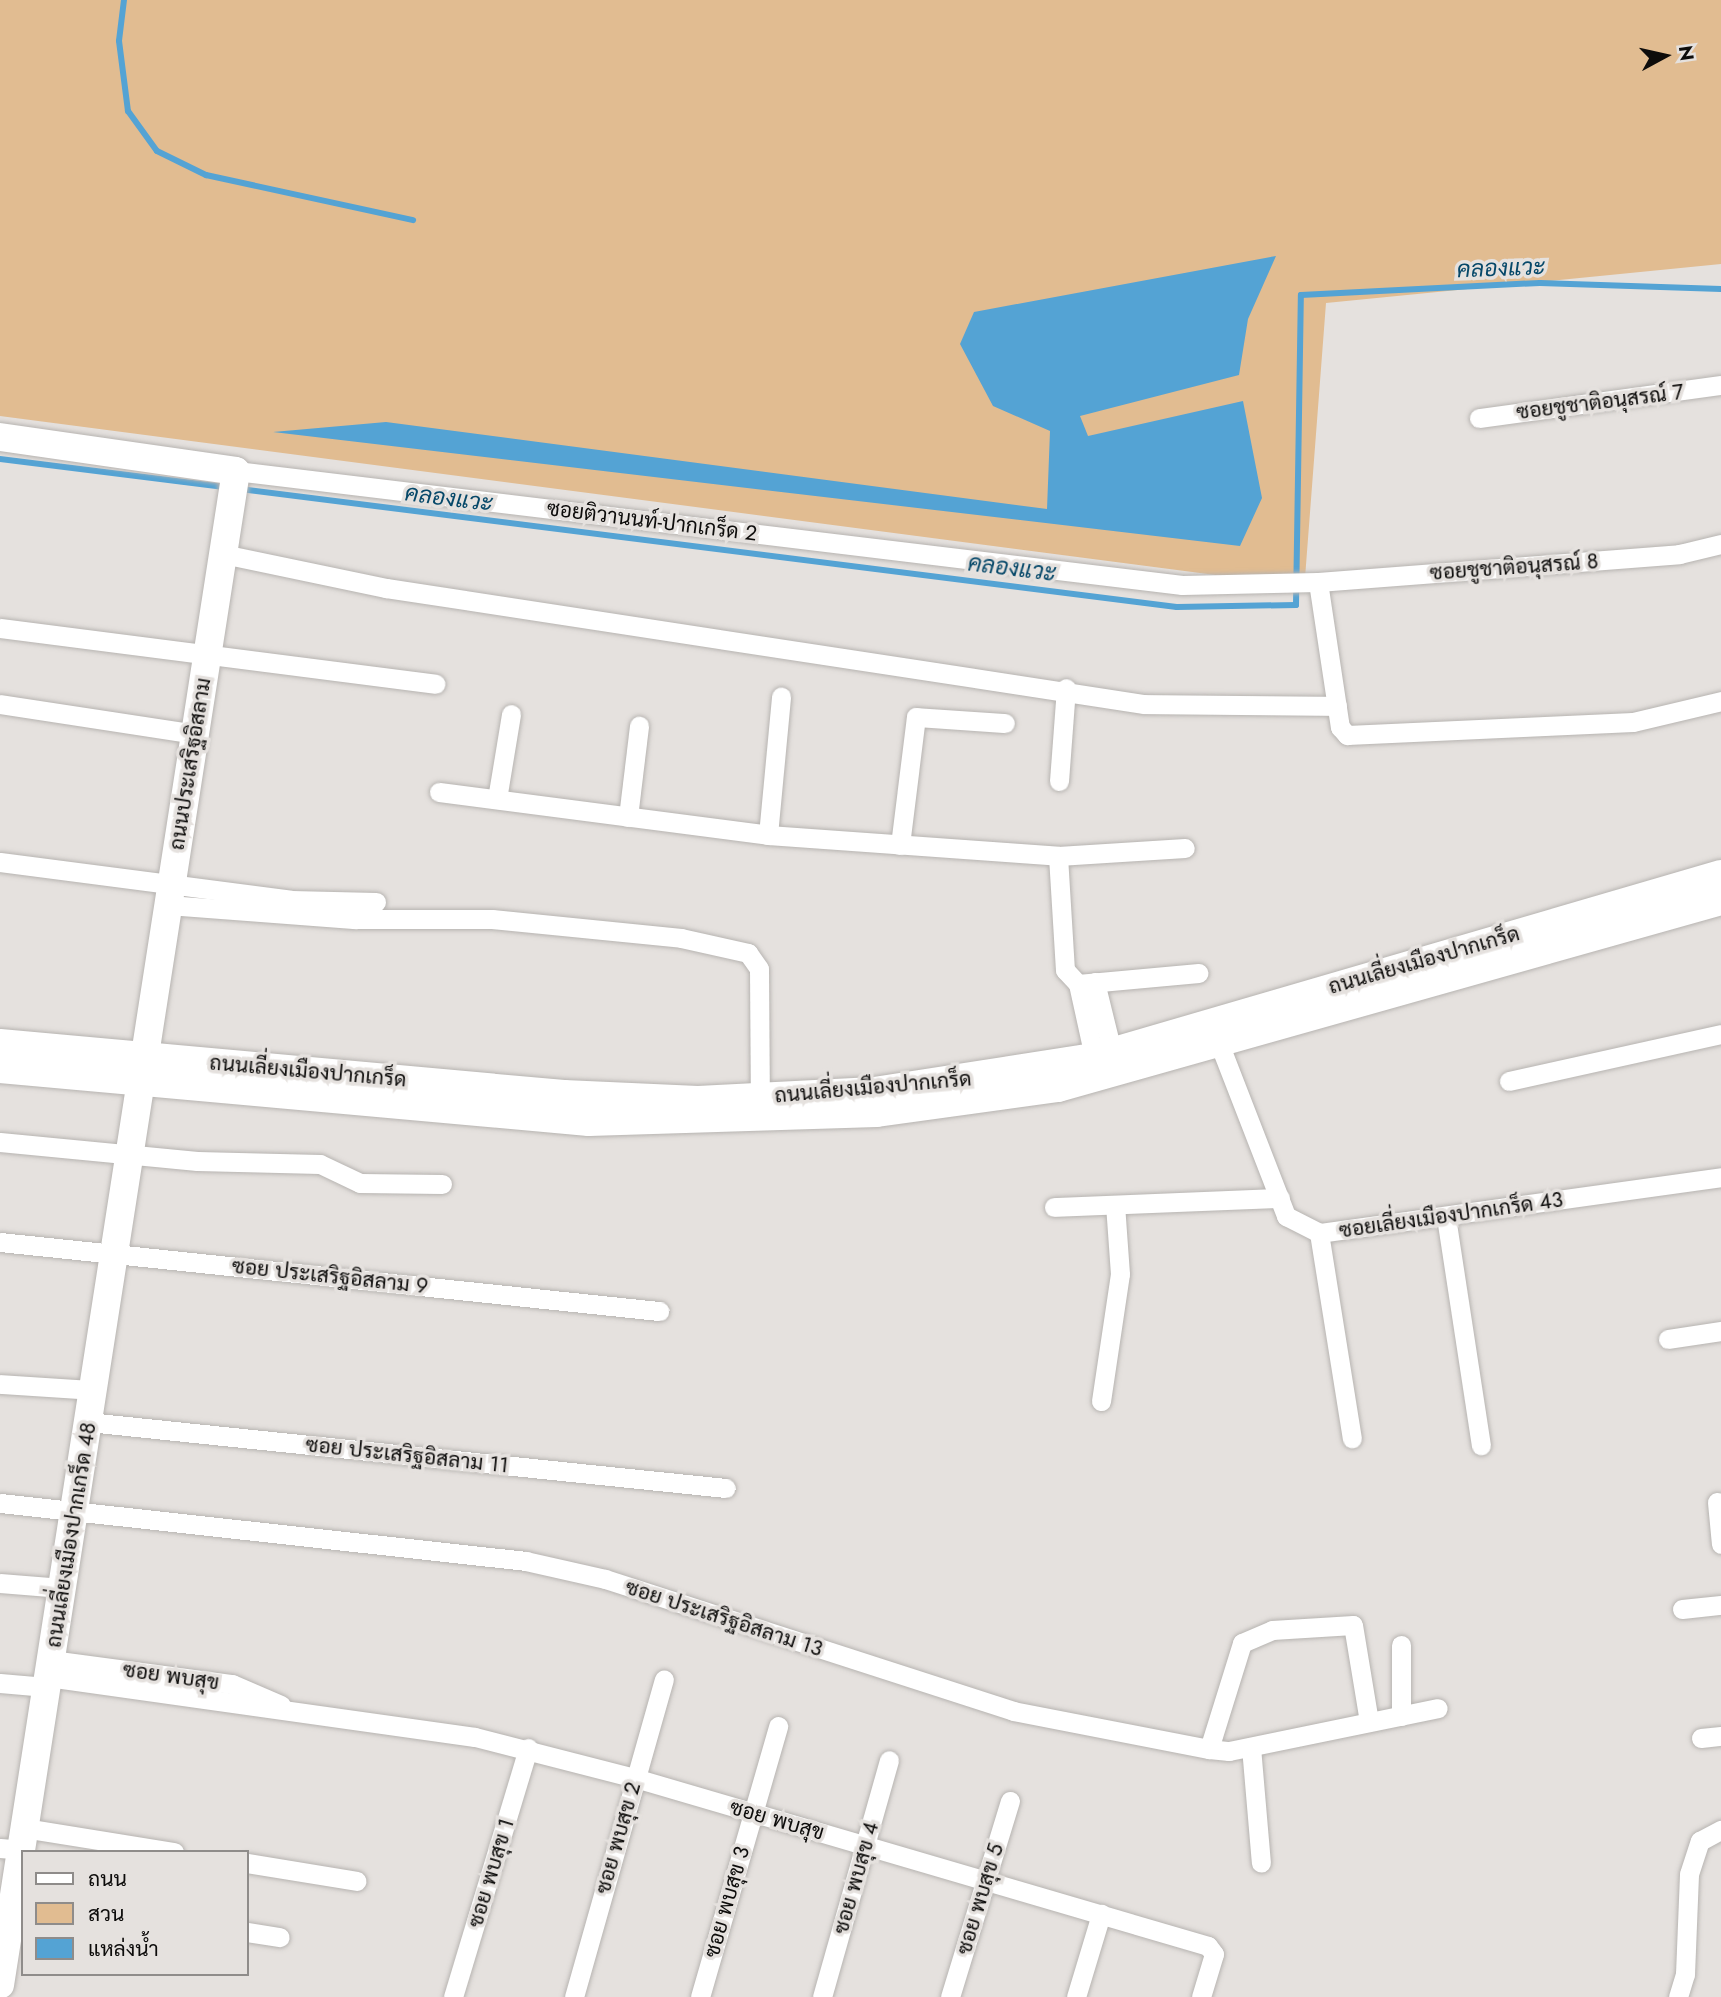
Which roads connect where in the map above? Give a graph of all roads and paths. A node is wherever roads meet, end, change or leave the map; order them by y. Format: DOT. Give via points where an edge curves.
graph roads {
  1 [pos="1721,385"];
  2 [pos="1479,418"];
  3 [pos="0,437"];
  4 [pos="234,483"];
  5 [pos="1721,544"];
  6 [pos="223,554"];
  7 [pos="1304,582"];
  8 [pos="0,628"];
  9 [pos="207,653"];
  10 [pos="435,684"];
  11 [pos="1066,688"];
  12 [pos="782,696"];
  13 [pos="1721,701"];
  14 [pos="0,704"];
  15 [pos="1337,706"];
  16 [pos="511,714"];
  17 [pos="1005,723"];
  18 [pos="639,726"];
  19 [pos="195,734"];
  20 [pos="1059,781"];
  21 [pos="439,792"];
  22 [pos="497,799"];
  23 [pos="628,817"];
  24 [pos="768,835"];
  25 [pos="900,845"];
  26 [pos="1185,848"];
  27 [pos="1058,856"];
  28 [pos="0,862"];
  29 [pos="1721,874"];
  30 [pos="170,893"];
  31 [pos="1721,901"];
  32 [pos="376,902"];
  33 [pos="1198,973"];
  34 [pos="1087,983"];
  35 [pos="1721,1034"];
  36 [pos="0,1043"];
  37 [pos="1219,1043"];
  38 [pos="1103,1054"];
  39 [pos="145,1056"];
  40 [pos="0,1069"];
  41 [pos="1509,1081"];
  42 [pos="140,1084"];
  43 [pos="760,1097"];
  44 [pos="0,1142"];
  45 [pos="129,1156"];
  46 [pos="1721,1177"];
  47 [pos="442,1184"];
  48 [pos="1280,1198"];
  49 [pos="1115,1205"];
  50 [pos="1054,1207"];
  51 [pos="1446,1217"];
  52 [pos="1319,1233"];
  53 [pos="0,1242"];
  54 [pos="114,1252"];
  55 [pos="659,1311"];
  56 [pos="1721,1331"];
  57 [pos="1668,1339"];
  58 [pos="0,1384"];
  59 [pos="93,1390"];
  60 [pos="1101,1401"];
  61 [pos="88,1423"];
  62 [pos="1352,1438"];
  63 [pos="1481,1446"];
  64 [pos="726,1488"];
  65 [pos="1717,1502"];
  66 [pos="0,1503"];
  67 [pos="75,1507"];
  68 [pos="1721,1544"];
  69 [pos="0,1583"];
  70 [pos="62,1588"];
  71 [pos="1721,1605"];
  72 [pos="1682,1609"];
  73 [pos="1401,1645"];
  74 [pos="49,1675"];
  75 [pos="664,1680"];
  76 [pos="0,1683"];
  77 [pos="1438,1708"];
  78 [pos="1401,1716"];
  79 [pos="1369,1722"];
  80 [pos="778,1726"];
  81 [pos="1721,1736"];
  82 [pos="1700,1738"];
  83 [pos="1251,1746"];
  84 [pos="528,1748"];
  85 [pos="1209,1749"];
  86 [pos="889,1760"];
  87 [pos="635,1778"];
  88 [pos="1010,1801"];
  89 [pos="752,1812"];
  90 [pos="1721,1830"];
  91 [pos="15,1842"];
  92 [pos="865,1846"];
  93 [pos="142,1850"];
  94 [pos="248,1863"];
  95 [pos="1261,1863"];
  96 [pos="985,1880"];
  97 [pos="357,1881"];
  98 [pos="18,1897"];
  99 [pos="1101,1914"];
  100 [pos="248,1932"];
  101 [pos="280,1937"];
  102 [pos="0,1982"];
  103 [pos="0,1996"];
  104 [pos="8,1997"];
  105 [pos="453,1997"];
  106 [pos="574,1997"];
  107 [pos="700,1997"];
  108 [pos="822,1997"];
  109 [pos="950,1997"];
  110 [pos="1076,1997"];
  111 [pos="1202,1997"];
  112 [pos="1678,1997"];
  1 -- 2 [label="street, ซอยชูชาติอนุสรณ์ 7"];
  3 -- 4 [label="main road, ซอยติวานนท์-ปากเกร็ด 2"];
  4 -- 6 [label="main road, ถนนประเสริฐอิสลาม"];
  4 -- 7 [label="street, ซอยติวานนท์-ปากเกร็ด 2" via="1182,585"];
  5 -- 7 [label="street, ซอยชูชาติอนุสรณ์ 8" via="1679,554"];
  6 -- 9 [label="main road, ถนนประเสริฐอิสลาม"];
  6 -- 11 [label="street" via="386,588"];
  7 -- 15 [label="street"];
  8 -- 9 [label="street"];
  9 -- 10 [label="street"];
  9 -- 19 [label="main road, ถนนประเสริฐอิสลาม"];
  11 -- 15 [label="street" via="1144,704"];
  11 -- 20 [label="street"];
  12 -- 24 [label="street"];
  13 -- 15 [label="street" via="1633,722 1354,736 1340,727"];
  14 -- 19 [label="street"];
  16 -- 22 [label="street"];
  17 -- 25 [label="street" via="916,717"];
  18 -- 23 [label="street"];
  19 -- 30 [label="main road, ถนนประเสริฐอิสลาม"];
  21 -- 22 [label="street"];
  22 -- 23 [label="street"];
  23 -- 24 [label="street"];
  24 -- 25 [label="street"];
  25 -- 27 [label="street"];
  26 -- 27 [label="street"];
  27 -- 34 [label="street" via="1065,970"];
  28 -- 30 [label="street"];
  29 -- 38 [label="main road, ถนนเลี่ยงเมืองปากเกร็ด"];
  30 -- 32 [label="street"];
  30 -- 39 [label="main road, ถนนประเสริฐอิสลาม"];
  30 -- 43 [label="street" via="356,919 492,919 681,938 748,953 759,969"];
  31 -- 37 [label="main road, ถนนเลี่ยงเมืองปากเกร็ด"];
  33 -- 34 [label="street"];
  34 -- 38 [label="street"];
  35 -- 41 [label="street"];
  36 -- 39 [label="main road, ถนนเลี่ยงเมืองปากเกร็ด"];
  37 -- 42 [label="main road, ถนนเลี่ยงเมืองปากเกร็ด" via="1058,1088 877,1113 701,1122 589,1122"];
  37 -- 48 [label="street, ซอยเลี่ยงเมืองปากเกร็ด 43"];
  38 -- 43 [label="main road, ถนนเลี่ยงเมืองปากเกร็ด" via="874,1091"];
  39 -- 42 [label="main road, ถนนประเสริฐอิสลาม"];
  39 -- 43 [label="main road, ถนนเลี่ยงเมืองปากเกร็ด" via="564,1094"];
  40 -- 42 [label="main road, ถนนเลี่ยงเมืองปากเกร็ด"];
  42 -- 45 [label="main road, ถนนเลี่ยงเมืองปากเกร็ด 48"];
  44 -- 45 [label="street"];
  45 -- 47 [label="street" via="320,1164 360,1183"];
  45 -- 54 [label="main road, ถนนเลี่ยงเมืองปากเกร็ด 48"];
  46 -- 51 [label="street, ซอยเลี่ยงเมืองปากเกร็ด 43"];
  48 -- 49 [label="street"];
  48 -- 52 [label="street, ซอยเลี่ยงเมืองปากเกร็ด 43" via="1293,1224"];
  49 -- 50 [label="street"];
  49 -- 60 [label="street" via="1120,1274"];
  51 -- 52 [label="street, ซอยเลี่ยงเมืองปากเกร็ด 43"];
  51 -- 63 [label="street"];
  52 -- 62 [label="street"];
  53 -- 54 [label="street, ซอย ประเสริฐอิสลาม 9"];
  54 -- 55 [label="street, ซอย ประเสริฐอิสลาม 9"];
  54 -- 59 [label="main road, ถนนเลี่ยงเมืองปากเกร็ด 48"];
  56 -- 57 [label="street"];
  58 -- 59 [label="street"];
  59 -- 61 [label="main road, ถนนเลี่ยงเมืองปากเกร็ด 48"];
  61 -- 64 [label="street, ซอย ประเสริฐอิสลาม 11"];
  61 -- 67 [label="main road, ถนนเลี่ยงเมืองปากเกร็ด 48"];
  65 -- 68 [label="street"];
  66 -- 67 [label="street, ซอย ประเสริฐอิสลาม 13"];
  67 -- 70 [label="main road, ถนนเลี่ยงเมืองปากเกร็ด 48"];
  67 -- 85 [label="street, ซอย ประเสริฐอิสลาม 13" via="526,1561 605,1579 1013,1712"];
  69 -- 70 [label="street"];
  70 -- 74 [label="main road, ถนนเลี่ยงเมืองปากเกร็ด 48"];
  71 -- 72 [label="street"];
  73 -- 78 [label="street"];
  74 -- 76 [label="street, ซอย พบสุข"];
  74 -- 84 [label="street, ซอย พบสุข" via="232,1684 286,1707"];
  74 -- 91 [label="main road, ถนนเลี่ยงเมืองปากเกร็ด 48"];
  75 -- 87 [label="street, ซอย พบสุข 2"];
  77 -- 78 [label="street, ซอย ประเสริฐอิสลาม 13"];
  78 -- 79 [label="street, ซอย ประเสริฐอิสลาม 13"];
  79 -- 83 [label="street, ซอย ประเสริฐอิสลาม 13"];
  79 -- 85 [label="street" via="1353,1625 1272,1630 1242,1643"];
  80 -- 89 [label="street, ซอย พบสุข 3"];
  81 -- 82 [label="street"];
  83 -- 85 [label="street, ซอย ประเสริฐอิสลาม 13"];
  83 -- 95 [label="street"];
  84 -- 87 [label="street, ซอย พบสุข"];
  84 -- 105 [label="street, ซอย พบสุข 1"];
  86 -- 92 [label="street, ซอย พบสุข 4"];
  87 -- 89 [label="street, ซอย พบสุข"];
  87 -- 106 [label="street, ซอย พบสุข 2"];
  88 -- 96 [label="street, ซอย พบสุข 5"];
  89 -- 92 [label="street, ซอย พบสุข"];
  89 -- 107 [label="street, ซอย พบสุข 3"];
  90 -- 112 [label="street" via="1700,1841 1689,1874 1685,1974"];
  91 -- 93 [label="street"];
  91 -- 98 [label="main road, ถนนเลี่ยงเมืองปากเกร็ด 48"];
  92 -- 96 [label="street, ซอย พบสุข"];
  92 -- 108 [label="street, ซอย พบสุข 4"];
  94 -- 97 [label="street"];
  96 -- 99 [label="street, ซอย พบสุข"];
  96 -- 109 [label="street, ซอย พบสุข 5"];
  98 -- 102 [label="main road, ถนนเลี่ยงเมืองปากเกร็ด 48"];
  99 -- 110 [label="street"];
  99 -- 111 [label="street, ซอย พบสุข" via="1213,1948"];
  100 -- 101 [label="street"];
  103 -- 104 [label="street"];
}
